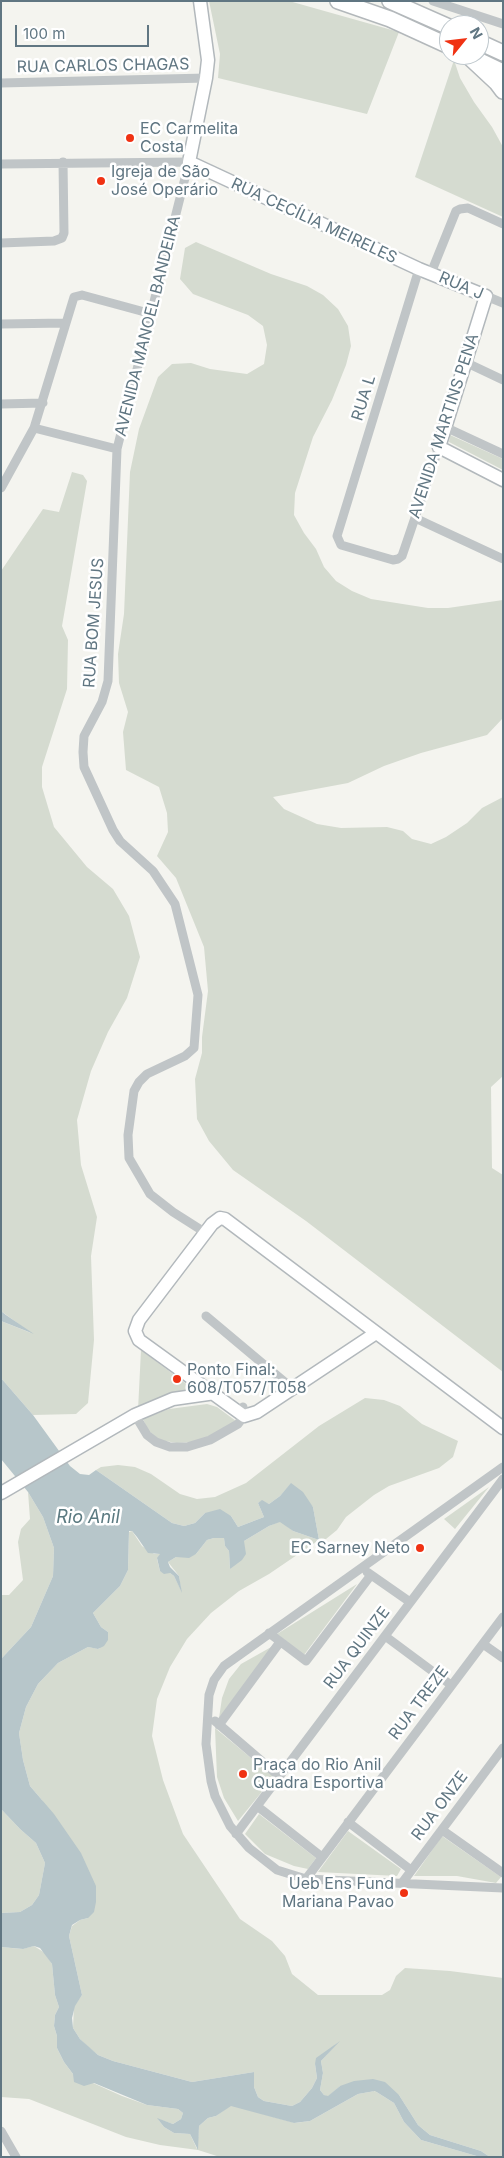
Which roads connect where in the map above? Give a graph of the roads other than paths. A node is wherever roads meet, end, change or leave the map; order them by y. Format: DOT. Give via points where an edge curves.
graph roads {
  1 [pos="200,1"];
  2 [pos="338,1"];
  3 [pos="390,1"];
  4 [pos="438,2"];
  5 [pos="434,20"];
  6 [pos="439,22"];
  7 [pos="503,24"];
  8 [pos="439,41"];
  9 [pos="489,47"];
  10 [pos="503,53"];
  11 [pos="478,65"];
  12 [pos="489,65"];
  13 [pos="503,72"];
  14 [pos="206,78"];
  15 [pos="1,83"];
  16 [pos="503,91"];
  17 [pos="63,162"];
  18 [pos="189,162"];
  19 [pos="1,164"];
  20 [pos="503,224"];
  21 [pos="1,243"];
  22 [pos="425,271"];
  23 [pos="486,296"];
  24 [pos="503,303"];
  25 [pos="152,314"];
  26 [pos="65,323"];
  27 [pos="1,324"];
  28 [pos="465,362"];
  29 [pos="503,380"];
  30 [pos="43,403"];
  31 [pos="1,404"];
  32 [pos="445,427"];
  33 [pos="34,428"];
  34 [pos="439,447"];
  35 [pos="117,450"];
  36 [pos="503,454"];
  37 [pos="503,480"];
  38 [pos="1,488"];
  39 [pos="415,518"];
  40 [pos="402,556"];
  41 [pos="503,559"];
  42 [pos="207,1231"];
  43 [pos="206,1316"];
  44 [pos="370,1333"];
  45 [pos="291,1386"];
  46 [pos="215,1392"];
  47 [pos="243,1412"];
  48 [pos="135,1415"];
  49 [pos="503,1428"];
  50 [pos="503,1437"];
  51 [pos="503,1467"];
  52 [pos="503,1479"];
  53 [pos="1,1493"];
  54 [pos="363,1569"];
  55 [pos="371,1575"];
  56 [pos="410,1602"];
  57 [pos="503,1617"];
  58 [pos="269,1633"];
  59 [pos="385,1636"];
  60 [pos="280,1642"];
  61 [pos="483,1644"];
  62 [pos="503,1658"];
  63 [pos="452,1686"];
  64 [pos="207,1715"];
  65 [pos="219,1725"];
  66 [pos="503,1748"];
  67 [pos="279,1776"];
  68 [pos="257,1806"];
  69 [pos="348,1822"];
  70 [pos="442,1830"];
  71 [pos="236,1834"];
  72 [pos="322,1857"];
  73 [pos="411,1870"];
  74 [pos="503,1873"];
  75 [pos="306,1879"];
  76 [pos="402,1883"];
  77 [pos="501,1886"];
  78 [pos="1,2131"];
  79 [pos="16,2157"];
  1 -- 14 [label="street, AVENIDA MANOEL BANDEIRA" via="207,49"];
  2 -- 8 [label="main road" via="390,19"];
  3 -- 5 [label="main road"];
  4 -- 5 [label="street"];
  4 -- 7 [label="street"];
  5 -- 6 [label="main road"];
  9 -- 10 [label="main road"];
  11 -- 16 [label="main road"];
  12 -- 13 [label="main road"];
  14 -- 15 [label="street, RUA CARLOS CHAGAS"];
  14 -- 18 [label="street, AVENIDA MANOEL BANDEIRA"];
  17 -- 18 [label="street, RUA CECÍLIA MEIRELES"];
  17 -- 19 [label="street, RUA CECÍLIA MEIRELES"];
  17 -- 21 [label="street" via="62,238"];
  18 -- 22 [label="street, RUA CECÍLIA MEIRELES"];
  18 -- 25 [label="street, AVENIDA MANOEL BANDEIRA"];
  20 -- 22 [label="street, RUA L" via="468,208 456,211"];
  22 -- 23 [label="street, RUA J"];
  22 -- 40 [label="street, RUA L" via="337,536 341,545 393,560"];
  23 -- 24 [label="street, RUA J"];
  23 -- 28 [label="street, AVENIDA MARTINS PENA"];
  25 -- 26 [label="street" via="82,295 72,300"];
  25 -- 35 [label="street, AVENIDA MANOEL BANDEIRA"];
  26 -- 27 [label="street"];
  26 -- 30 [label="street"];
  28 -- 29 [label="street"];
  28 -- 32 [label="street, AVENIDA MARTINS PENA"];
  30 -- 31 [label="street"];
  30 -- 33 [label="street"];
  32 -- 34 [label="street, AVENIDA MARTINS PENA"];
  32 -- 36 [label="street"];
  33 -- 35 [label="street, AVENIDA MANOEL BANDEIRA"];
  33 -- 38 [label="street"];
  34 -- 37 [label="street"];
  34 -- 39 [label="street, AVENIDA MARTINS PENA"];
  35 -- 42 [label="street, RUA BOM JESUS" via="108,681 102,702 84,736 84,767 120,841 153,872 175,904 198,995 194,1048 185,1056 147,1074 134,1091 128,1135 129,1158 150,1194 173,1212"];
  39 -- 40 [label="street, AVENIDA MARTINS PENA"];
  39 -- 41 [label="street"];
  42 -- 44 [label="street" via="221,1226"];
  42 -- 46 [label="street" via="139,1320 139,1328 142,1334"];
  43 -- 45 [label="street"];
  44 -- 45 [label="street"];
  44 -- 49 [label="street"];
  44 -- 50 [label="street"];
  45 -- 47 [label="street"];
  46 -- 47 [label="street"];
  46 -- 48 [label="street" via="173,1399"];
  47 -- 48 [label="street" via="238,1424 223,1433 178,1448 163,1445 147,1435"];
  48 -- 53 [label="street"];
  51 -- 54 [label="street"];
  52 -- 56 [label="street, RUA QUINZE"];
  54 -- 55 [label="street"];
  54 -- 58 [label="street"];
  55 -- 56 [label="street"];
  55 -- 60 [label="street" via="309,1660 304,1662"];
  56 -- 59 [label="street, RUA QUINZE"];
  57 -- 61 [label="street, RUA TREZE"];
  58 -- 60 [label="street"];
  58 -- 64 [label="street" via="218,1673 211,1688"];
  59 -- 63 [label="street"];
  59 -- 67 [label="street, RUA QUINZE"];
  60 -- 65 [label="street"];
  61 -- 62 [label="street"];
  61 -- 63 [label="street, RUA TREZE"];
  63 -- 69 [label="street, RUA TREZE"];
  64 -- 65 [label="street"];
  64 -- 71 [label="street" via="207,1757 211,1781 223,1814"];
  65 -- 67 [label="street"];
  66 -- 70 [label="street, RUA ONZE"];
  67 -- 68 [label="street, RUA QUINZE"];
  68 -- 71 [label="street, RUA QUINZE"];
  68 -- 72 [label="street"];
  69 -- 72 [label="street, RUA TREZE"];
  69 -- 73 [label="street"];
  70 -- 73 [label="street, RUA ONZE"];
  70 -- 74 [label="street"];
  71 -- 75 [label="street" via="268,1864 286,1874"];
  72 -- 75 [label="street, RUA TREZE"];
  73 -- 76 [label="street, RUA ONZE"];
  75 -- 76 [label="street"];
  76 -- 77 [label="street"];
  78 -- 79 [label="street"];
}
